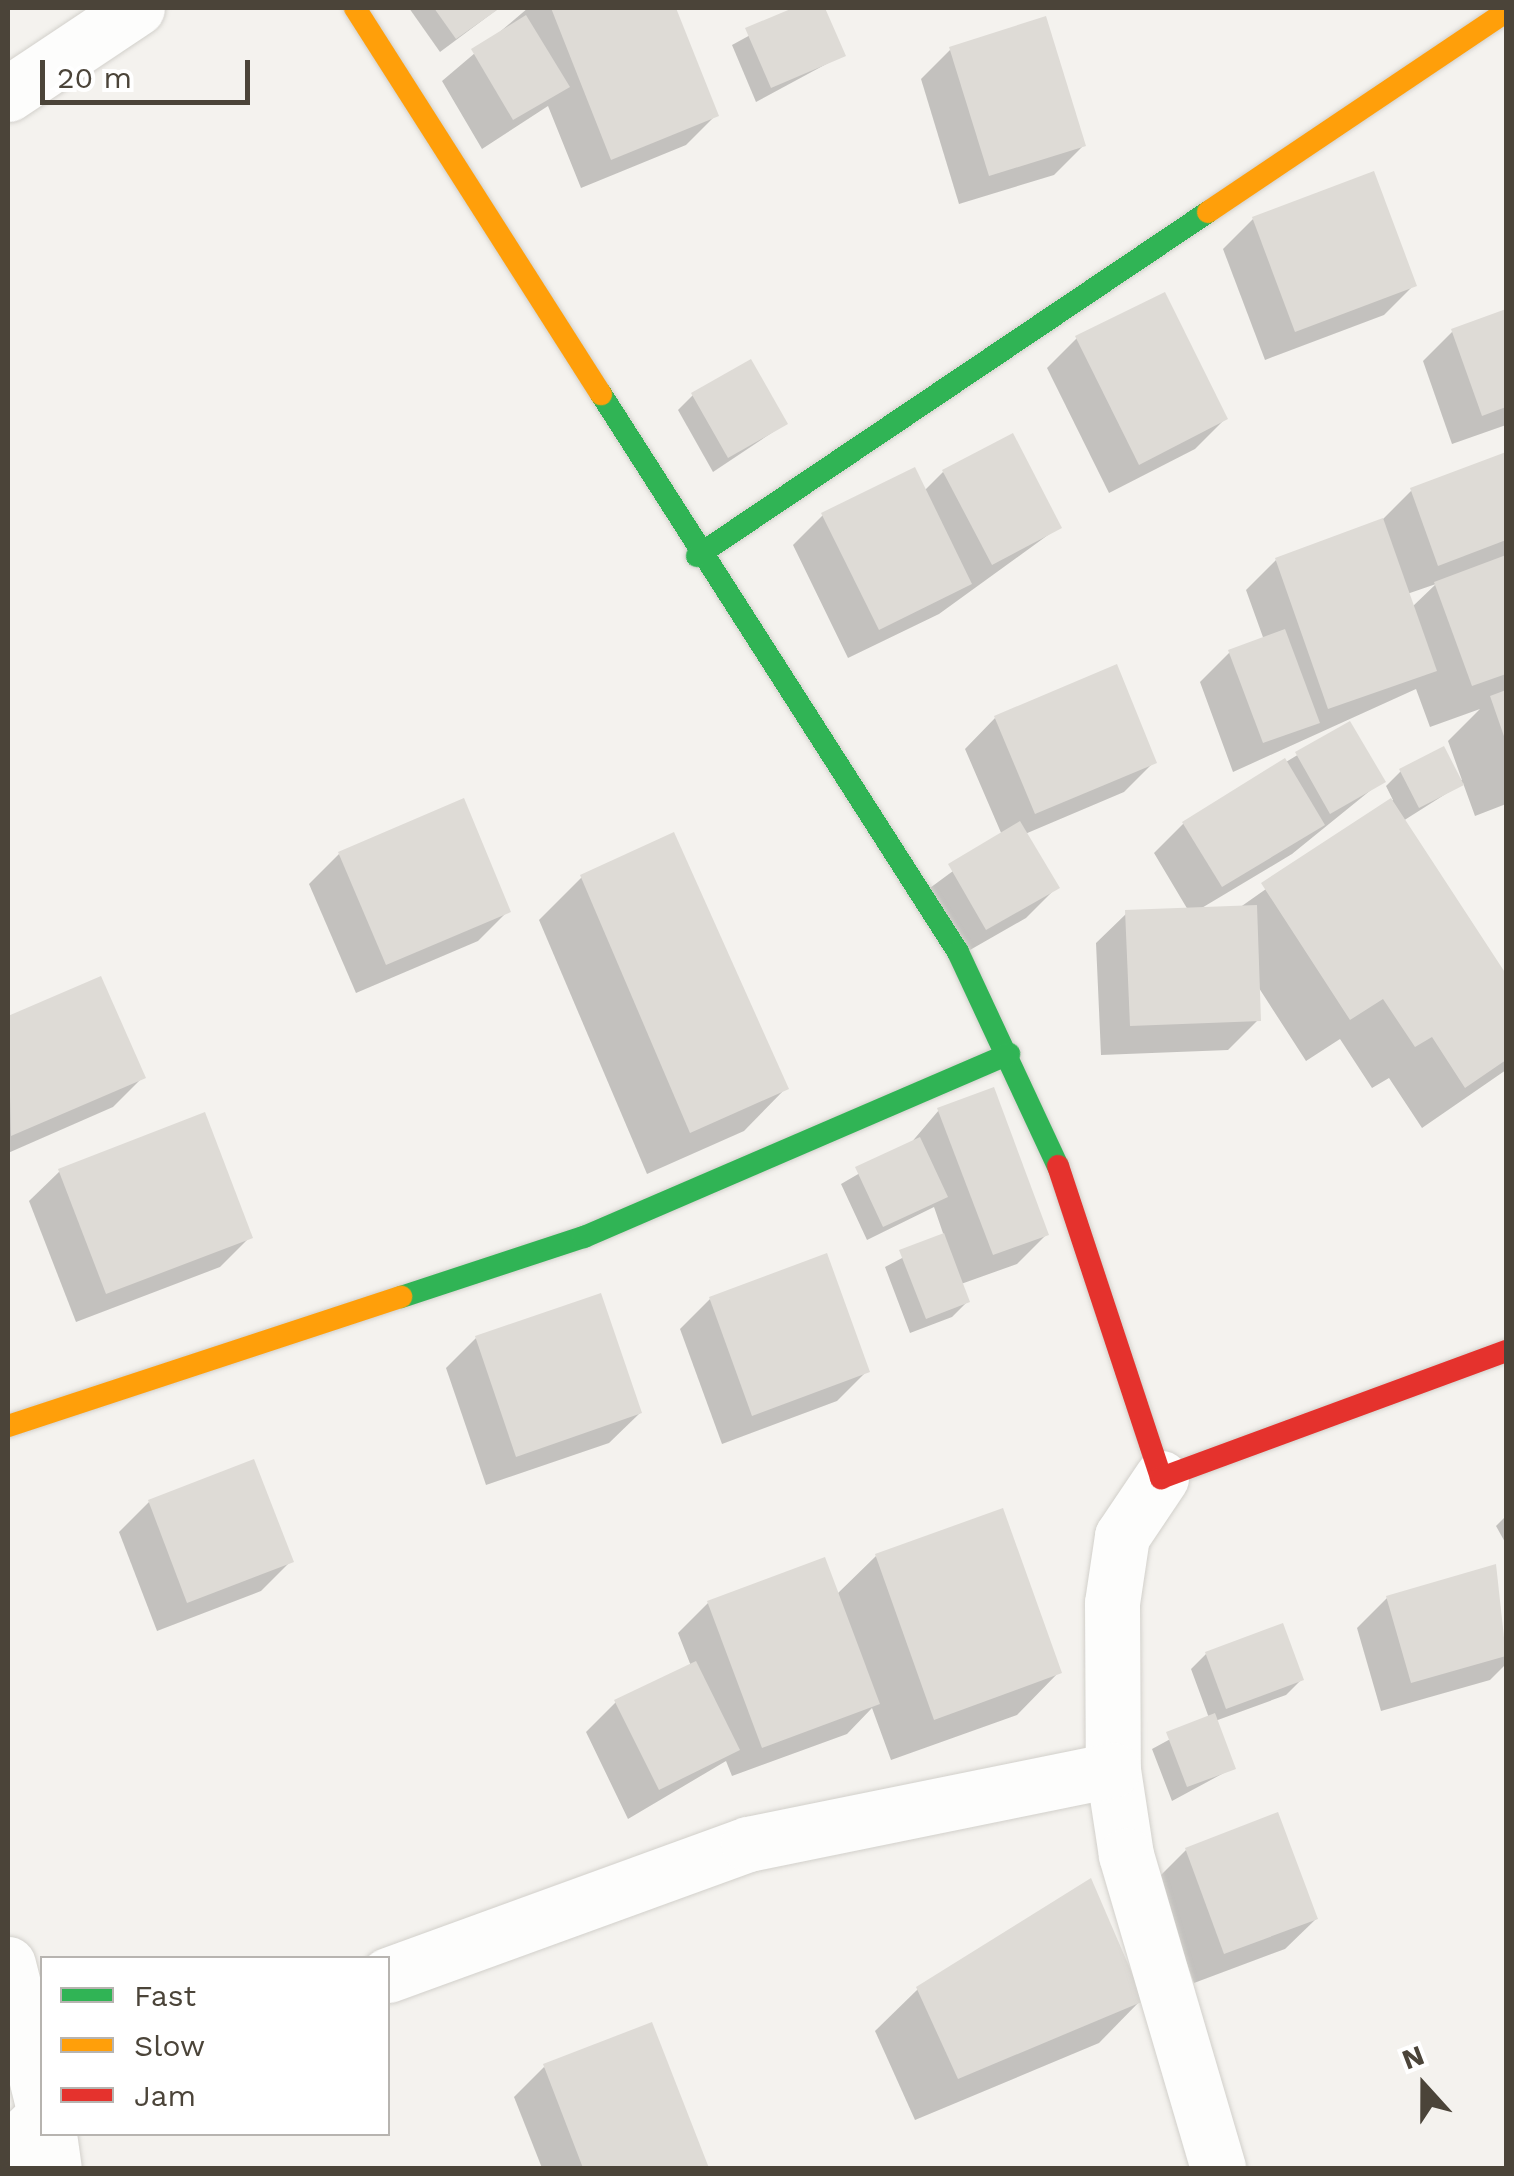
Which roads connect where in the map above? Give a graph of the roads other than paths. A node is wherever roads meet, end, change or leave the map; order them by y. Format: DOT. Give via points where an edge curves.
graph roads {
  1 [pos="137,8"];
  2 [pos="355,8"];
  3 [pos="1506,12"];
  4 [pos="8,94"];
  5 [pos="697,556"];
  6 [pos="1010,1054"];
  7 [pos="1506,1351"];
  8 [pos="8,1426"];
  9 [pos="1161,1478"];
  10 [pos="1113,1770"];
  11 [pos="8,1964"];
  12 [pos="390,1975"];
  13 [pos="40,2093"];
  14 [pos="40,2120"];
  15 [pos="49,2136"];
  16 [pos="8,2152"];
  17 [pos="54,2168"];
  18 [pos="1218,2168"];
  1 -- 4 [label="street"];
  2 -- 5 [label="street"];
  3 -- 5 [label="street"];
  5 -- 6 [label="street" via="958,952"];
  6 -- 8 [label="street" via="584,1237"];
  6 -- 9 [label="street" via="1072,1195"];
  7 -- 9 [label="street"];
  9 -- 10 [label="street" via="1122,1536 1112,1602"];
  10 -- 12 [label="street" via="748,1844"];
  10 -- 18 [label="street" via="1126,1855"];
  11 -- 13 [label="street"];
  14 -- 16 [label="street"];
  15 -- 17 [label="street"];
}
